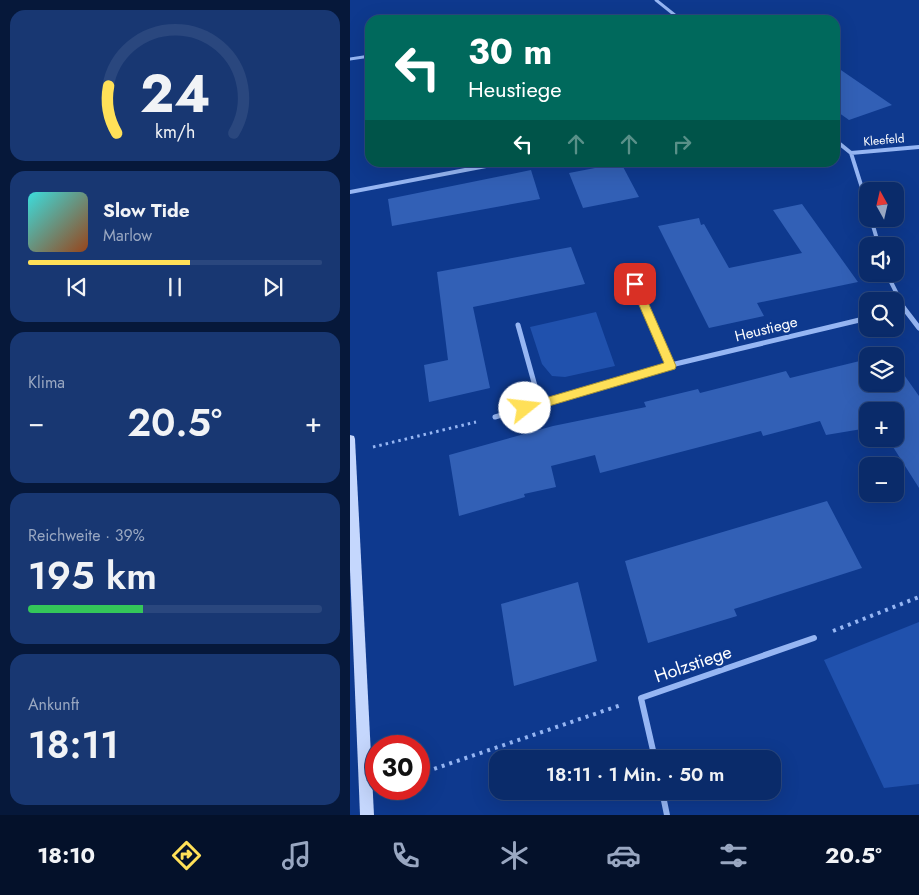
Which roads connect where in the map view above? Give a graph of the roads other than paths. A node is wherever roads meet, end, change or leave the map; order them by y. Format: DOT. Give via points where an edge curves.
graph roads {
  1 [pos="656,0"];
  2 [pos="675,15"];
  3 [pos="365,57"];
  4 [pos="350,59"];
  5 [pos="840,144"];
  6 [pos="919,147"];
  7 [pos="851,153"];
  8 [pos="481,167"];
  9 [pos="860,182"];
  10 [pos="350,192"];
  11 [pos="635,284"];
  12 [pos="904,309"];
  13 [pos="859,320"];
  14 [pos="518,325"];
  15 [pos="919,328"];
  16 [pos="671,366"];
  17 [pos="540,404"];
  18 [pos="495,417"];
  19 [pos="350,439"];
  20 [pos="351,453"];
  21 [pos="352,552"];
  22 [pos="814,638"];
  23 [pos="653,750"];
  24 [pos="664,800"];
  25 [pos="368,815"];
  26 [pos="667,815"];
  1 -- 2 [label="street"];
  3 -- 4 [label="street"];
  5 -- 7 [label="street"];
  6 -- 7 [label="street, Kleefeld"];
  7 -- 9 [label="street"];
  8 -- 10 [label="street"];
  11 -- 16 [label="street"];
  12 -- 15 [label="street"];
  13 -- 16 [label="street, Heustiege"];
  14 -- 17 [label="street"];
  16 -- 17 [label="street, Heustiege"];
  17 -- 18 [label="street, Heustiege"];
  19 -- 20 [label="main road"];
  20 -- 21 [label="main road"];
  21 -- 25 [label="main road"];
  22 -- 23 [label="street, Holzstiege" via="641,698"];
  24 -- 26 [label="street"];
}
